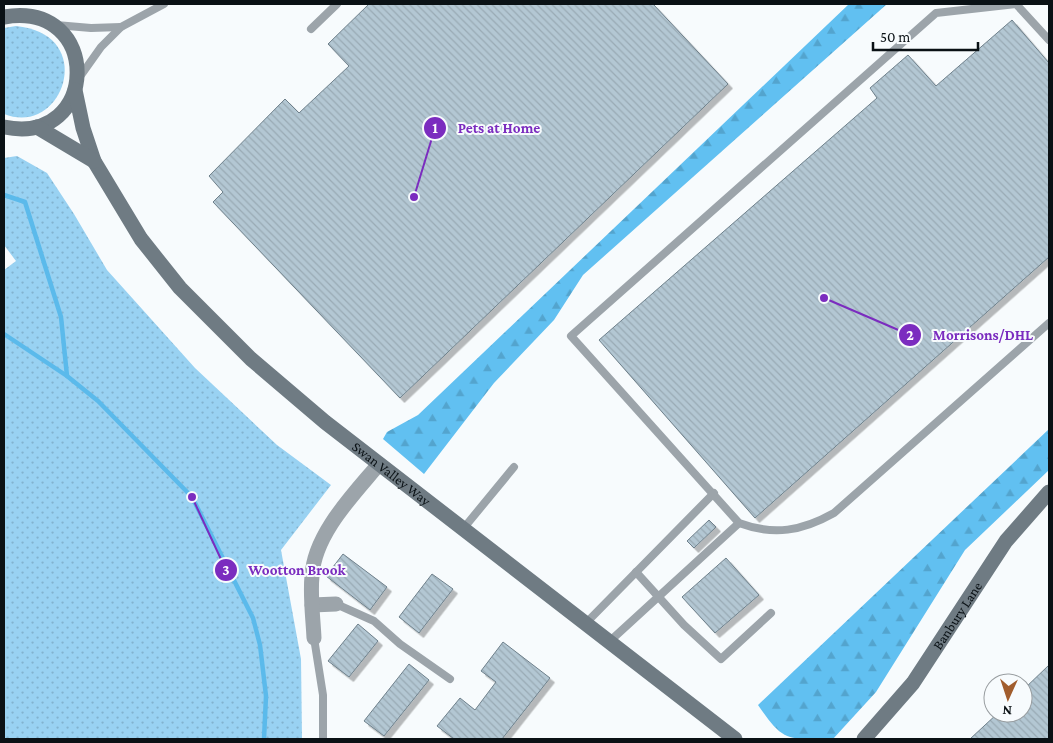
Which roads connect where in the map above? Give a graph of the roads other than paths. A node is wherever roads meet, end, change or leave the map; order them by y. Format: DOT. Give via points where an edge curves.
graph roads {
  1 [pos="164,4"];
  2 [pos="337,4"];
  3 [pos="28,10"];
  4 [pos="4,16"];
  5 [pos="54,25"];
  6 [pos="121,27"];
  7 [pos="310,29"];
  8 [pos="1049,40"];
  9 [pos="77,85"];
  10 [pos="4,127"];
  11 [pos="37,127"];
  12 [pos="94,161"];
  13 [pos="1049,323"];
  14 [pos="379,464"];
  15 [pos="514,467"];
  16 [pos="1049,492"];
  17 [pos="714,493"];
  18 [pos="739,523"];
  19 [pos="462,529"];
  20 [pos="636,572"];
  21 [pos="659,596"];
  22 [pos="336,604"];
  23 [pos="312,605"];
  24 [pos="771,613"];
  25 [pos="586,623"];
  26 [pos="314,638"];
  27 [pos="610,641"];
  28 [pos="450,679"];
  29 [pos="323,739"];
  30 [pos="735,739"];
  31 [pos="864,739"];
  1 -- 6 [label="lane"];
  2 -- 7 [label="lane"];
  3 -- 4 [label="street"];
  3 -- 5 [label="street"];
  5 -- 6 [label="lane"];
  5 -- 9 [label="street, Swan Valley Way" via="65,34 73,48 78,64"];
  6 -- 9 [label="lane" via="101,47"];
  8 -- 17 [label="lane" via="1016,4 936,13 571,336"];
  9 -- 11 [label="street" via="64,110"];
  9 -- 12 [label="street, Swan Valley Way" via="83,128"];
  10 -- 11 [label="street" via="21,130"];
  11 -- 12 [label="street, Swan Valley Way"];
  12 -- 14 [label="street, Swan Valley Way" via="142,239 180,288 251,359"];
  13 -- 18 [label="lane" via="834,514 812,526 795,530 756,530"];
  14 -- 19 [label="street, Swan Valley Way"];
  14 -- 23 [label="street" via="337,515 316,554"];
  15 -- 19 [label="lane"];
  16 -- 31 [label="street, Banbury Lane" via="1006,541 913,683"];
  17 -- 18 [label="lane"];
  17 -- 20 [label="lane"];
  18 -- 21 [label="lane"];
  19 -- 25 [label="street, Swan Valley Way"];
  20 -- 21 [label="lane"];
  20 -- 25 [label="lane"];
  21 -- 24 [label="lane" via="684,625 721,659"];
  21 -- 27 [label="lane"];
  22 -- 23 [label="street"];
  22 -- 28 [label="lane" via="374,621 400,644"];
  23 -- 26 [label="street"];
  25 -- 27 [label="street, Swan Valley Way"];
  26 -- 29 [label="lane" via="323,695"];
  27 -- 30 [label="street, Swan Valley Way"];
}
